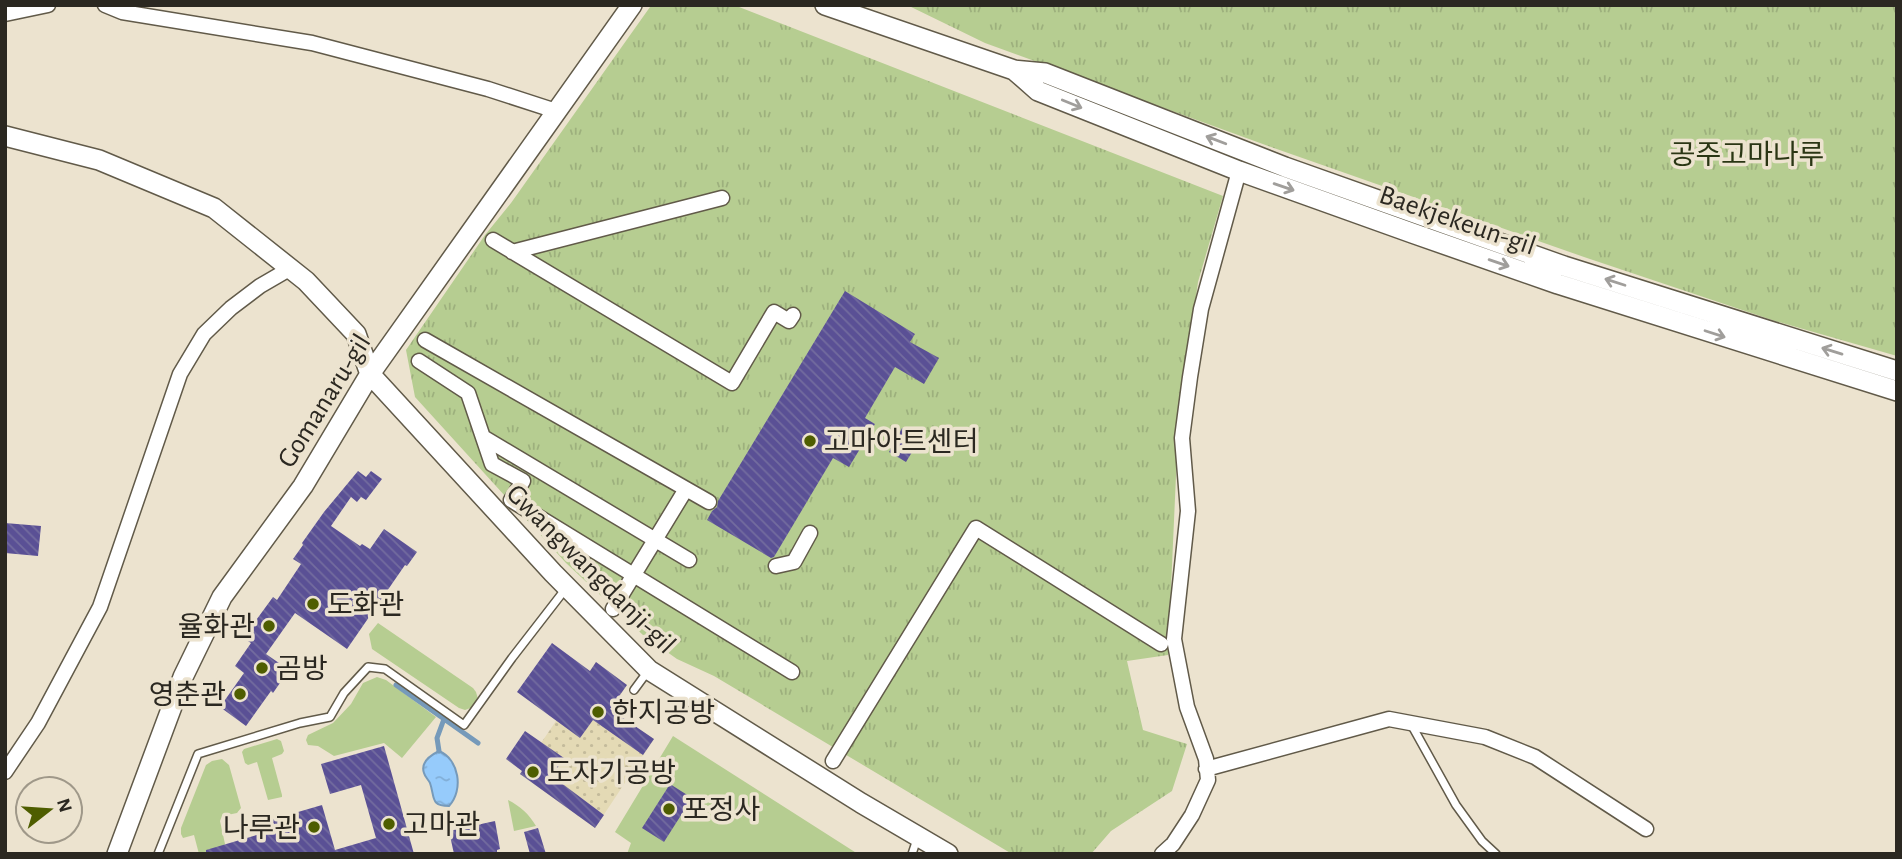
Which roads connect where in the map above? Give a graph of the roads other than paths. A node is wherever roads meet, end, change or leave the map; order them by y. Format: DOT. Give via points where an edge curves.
graph roads {
  1 [pos="48,5"];
  2 [pos="105,5"];
  3 [pos="632,5"];
  4 [pos="825,5"];
  5 [pos="5,14"];
  6 [pos="1014,70"];
  7 [pos="556,111"];
  8 [pos="5,136"];
  9 [pos="1239,172"];
  10 [pos="722,198"];
  11 [pos="493,240"];
  12 [pos="512,252"];
  13 [pos="291,268"];
  14 [pos="793,315"];
  15 [pos="425,340"];
  16 [pos="419,361"];
  17 [pos="1897,371"];
  18 [pos="370,373"];
  19 [pos="1897,391"];
  20 [pos="483,437"];
  21 [pos="687,489"];
  22 [pos="709,502"];
  23 [pos="810,533"];
  24 [pos="655,540"];
  25 [pos="689,560"];
  26 [pos="776,566"];
  27 [pos="633,575"];
  28 [pos="568,587"];
  29 [pos="613,609"];
  30 [pos="1161,644"];
  31 [pos="649,670"];
  32 [pos="792,672"];
  33 [pos="634,690"];
  34 [pos="1410,723"];
  35 [pos="833,761"];
  36 [pos="1206,769"];
  37 [pos="5,772"];
  38 [pos="1646,829"];
  39 [pos="915,844"];
  40 [pos="117,854"];
  41 [pos="158,854"];
  42 [pos="948,854"];
  43 [pos="1162,854"];
  44 [pos="1496,854"];
  1 -- 5 [label="street"];
  2 -- 7 [label="street" via="122,12 312,43"];
  3 -- 7 [label="main road, Gomanaru-gil"];
  4 -- 6 [label="main road, Baekjekeun-gil"];
  6 -- 9 [label="main road, Baekjekeun-gil, one-way" via="1038,91"];
  17 -- 6 [label="main road, Baekjekeun-gil, one-way" via="1564,266 1284,167 1045,73"];
  7 -- 18 [label="main road, Gomanaru-gil"];
  8 -- 13 [label="main road" via="99,160 214,208"];
  9 -- 19 [label="main road, Baekjekeun-gil, one-way" via="1558,284"];
  9 -- 36 [label="street" via="1201,309 1182,438 1188,511 1174,639 1187,707"];
  10 -- 12 [label="street"];
  11 -- 12 [label="street"];
  12 -- 14 [label="street" via="732,383 774,312 789,321"];
  13 -- 18 [label="main road" via="356,334"];
  13 -- 37 [label="street" via="222,316 204,334 180,374 100,607 38,723"];
  15 -- 21 [label="street"];
  16 -- 20 [label="street" via="468,393"];
  18 -- 28 [label="main road, Gwangwangdanji-gil"];
  18 -- 40 [label="main road, Gomanaru-gil" via="303,486 222,597 183,677"];
  20 -- 24 [label="street"];
  20 -- 27 [label="street" via="492,464 523,481 512,500"];
  21 -- 22 [label="street"];
  21 -- 24 [label="street"];
  23 -- 26 [label="street" via="794,562"];
  24 -- 25 [label="street"];
  24 -- 27 [label="street"];
  27 -- 29 [label="street"];
  27 -- 32 [label="street"];
  28 -- 31 [label="main road, Gwangwangdanji-gil"];
  28 -- 41 [label="lane" via="464,725 385,670 368,667 330,717 198,754"];
  30 -- 35 [label="street" via="976,528"];
  31 -- 33 [label="lane"];
  31 -- 39 [label="main road, Gwangwangdanji-gil" via="861,803"];
  34 -- 36 [label="street" via="1389,719"];
  34 -- 38 [label="street" via="1485,737 1535,757"];
  34 -- 44 [label="lane" via="1456,805"];
  36 -- 43 [label="street" via="1208,780 1192,815"];
  39 -- 42 [label="main road, Gwangwangdanji-gil"];
}
